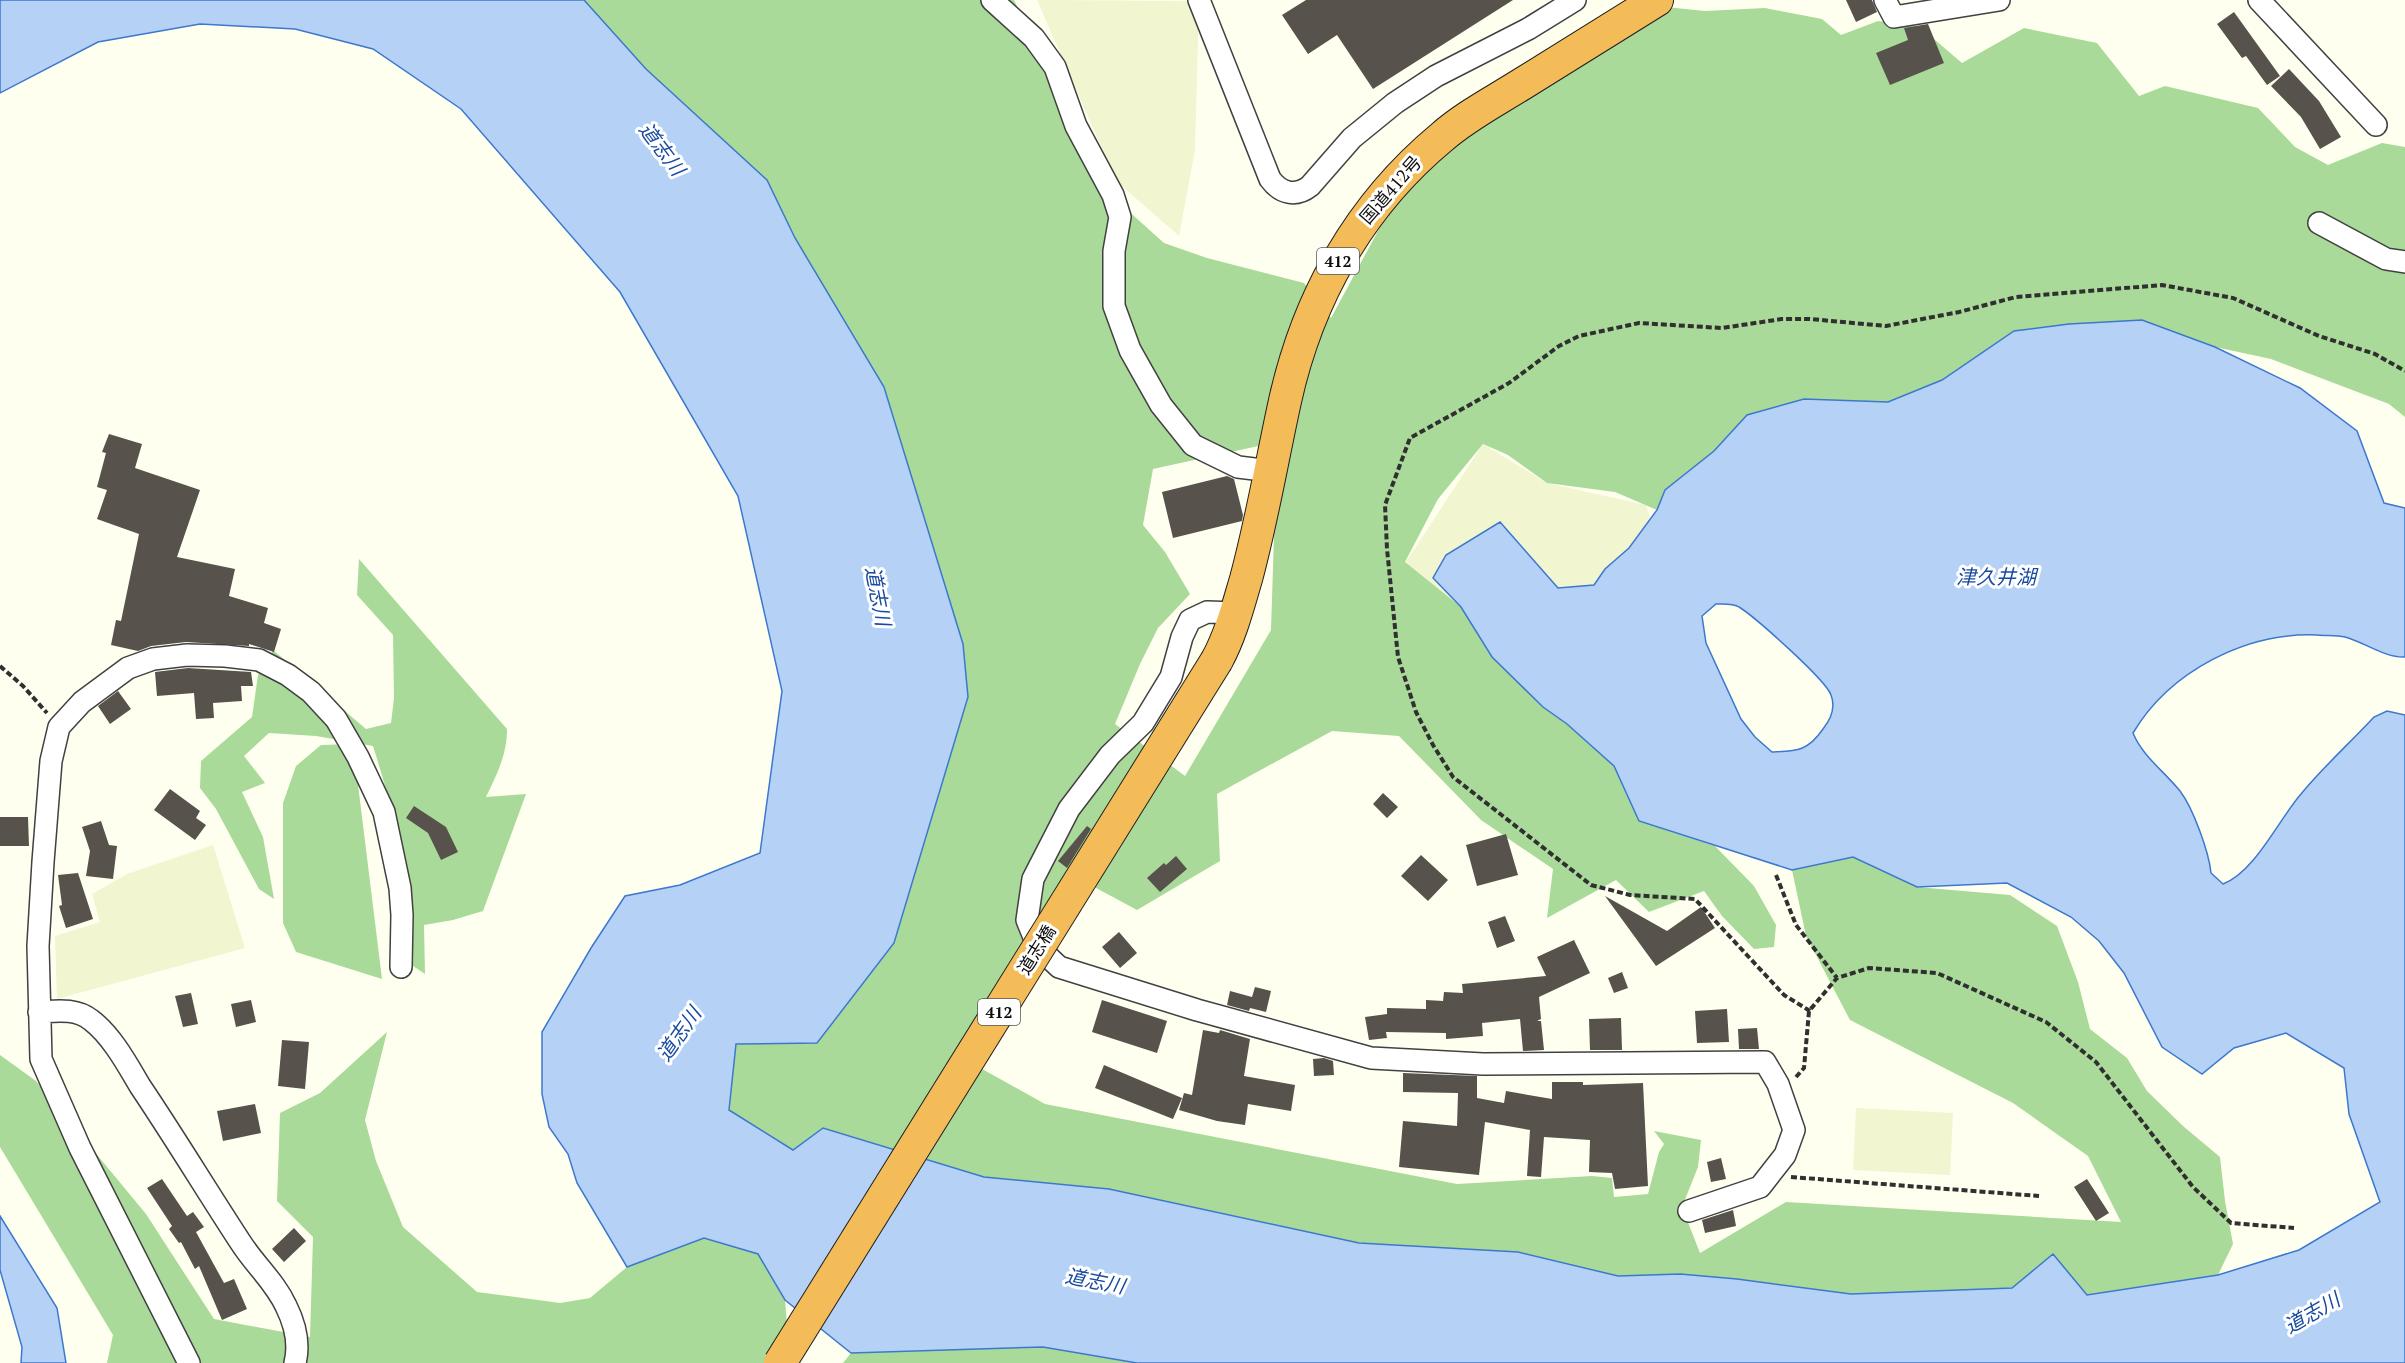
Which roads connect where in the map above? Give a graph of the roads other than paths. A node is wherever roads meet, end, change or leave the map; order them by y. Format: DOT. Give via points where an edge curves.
graph roads {
  1 [pos="992,0"];
  2 [pos="1199,0"];
  3 [pos="1575,0"];
  4 [pos="1657,0"];
  5 [pos="1886,0"];
  6 [pos="1998,0"];
  7 [pos="2259,0"];
  8 [pos="2376,125"];
  9 [pos="2319,223"];
  10 [pos="2405,262"];
  11 [pos="1271,471"];
  12 [pos="1237,613"];
  13 [pos="1217,660"];
  14 [pos="401,967"];
  15 [pos="39,1012"];
  16 [pos="1689,1211"];
  17 [pos="189,1363"];
  18 [pos="295,1363"];
  19 [pos="780,1363"];
  1 -- 11 [label="street" via="1034,38 1055,67 1076,126 1113,195 1120,217 1114,251 1114,306 1130,350 1161,405 1193,445 1238,467"];
  2 -- 3 [label="street" via="1270,179 1291,194 1310,186 1352,138 1404,97"];
  4 -- 11 [label="highway, 国道412号 / 412" via="1469,117 1437,141 1367,214 1320,293 1302,339"];
  5 -- 6 [label="street" via="1894,17"];
  7 -- 8 [label="street"];
  9 -- 10 [label="street" via="2386,259"];
  11 -- 12 [label="highway, 国道412号 / 412"];
  12 -- 13 [label="highway, 国道412号 / 412"];
  12 -- 16 [label="street" via="1207,612 1190,620 1171,677 1143,723 1110,755 1069,809 1033,879 1027,920 1038,947 1059,967 1371,1058 1483,1064 1765,1062 1794,1130 1785,1155 1760,1187"];
  13 -- 19 [label="highway, 道志橋 / 412, bridge"];
  14 -- 15 [label="street" via="400,888 384,812 336,719 311,692 258,660 187,655 153,659 128,668 82,702 59,727 51,761 43,862"];
  15 -- 17 [label="street" via="41,1059 49,1080"];
  15 -- 18 [label="street" via="76,1012 92,1020 106,1036 243,1247 282,1297 298,1342"];
}
